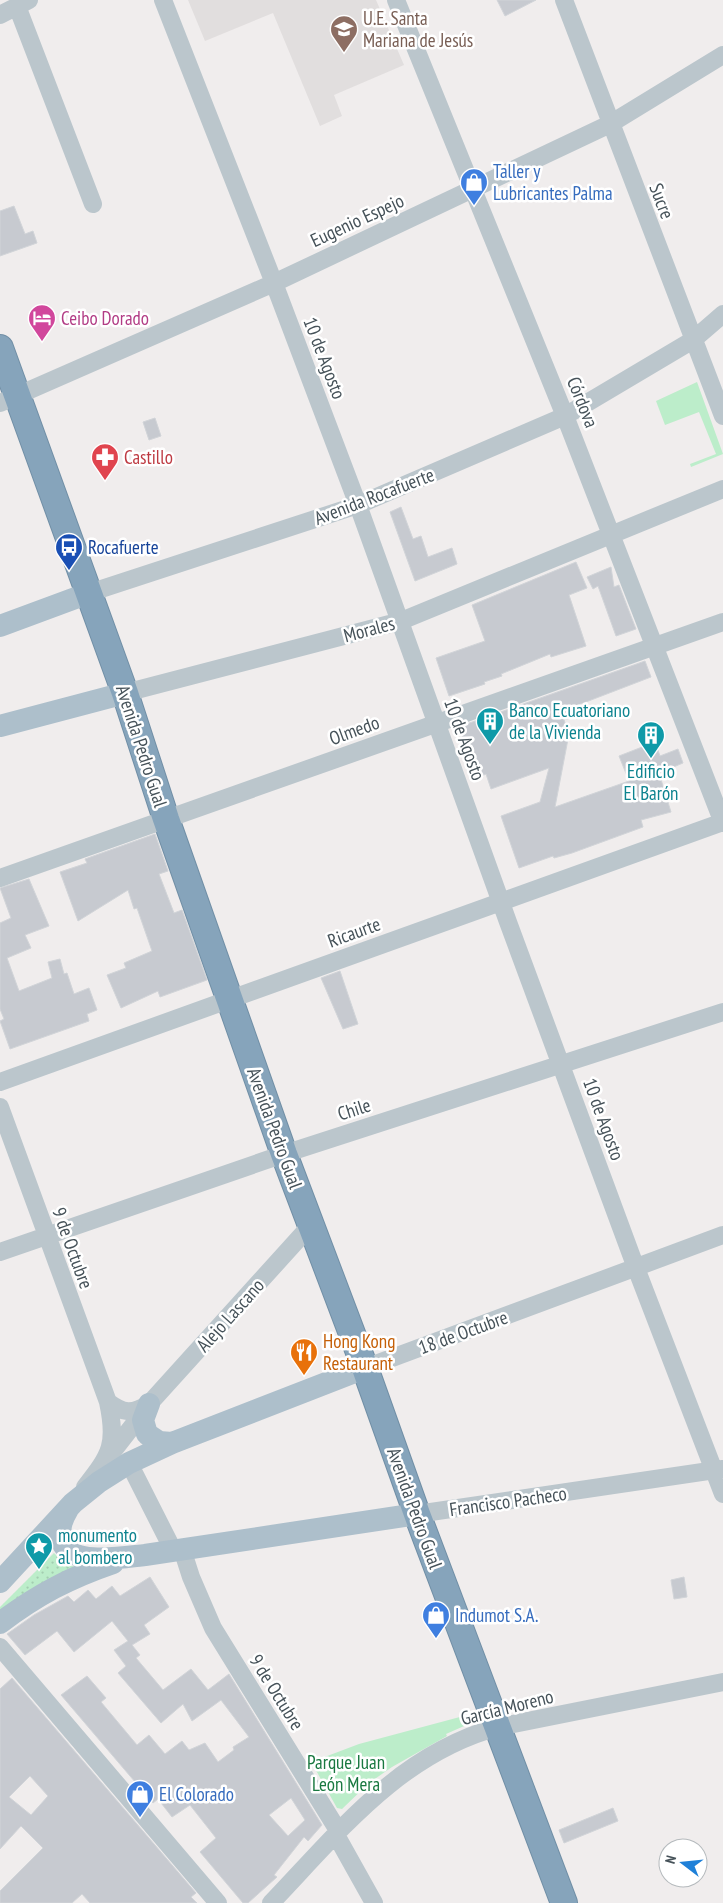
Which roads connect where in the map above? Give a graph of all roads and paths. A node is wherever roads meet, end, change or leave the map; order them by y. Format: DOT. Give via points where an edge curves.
graph roads {
  1 [pos="163,0"];
  2 [pos="396,0"];
  3 [pos="564,0"];
  4 [pos="23,3"];
  5 [pos="0,15"];
  6 [pos="723,55"];
  7 [pos="610,124"];
  8 [pos="473,188"];
  9 [pos="93,204"];
  10 [pos="274,282"];
  11 [pos="723,314"];
  12 [pos="693,340"];
  13 [pos="0,348"];
  14 [pos="9,399"];
  15 [pos="565,416"];
  16 [pos="723,416"];
  17 [pos="723,489"];
  18 [pos="358,505"];
  19 [pos="612,534"];
  20 [pos="89,593"];
  21 [pos="401,621"];
  22 [pos="723,622"];
  23 [pos="0,626"];
  24 [pos="656,646"];
  25 [pos="125,693"];
  26 [pos="436,724"];
  27 [pos="0,726"];
  28 [pos="166,819"];
  29 [pos="723,823"];
  30 [pos="0,878"];
  31 [pos="501,902"];
  32 [pos="229,999"];
  33 [pos="723,1012"];
  34 [pos="561,1064"];
  35 [pos="0,1082"];
  36 [pos="0,1107"];
  37 [pos="284,1154"];
  38 [pos="310,1226"];
  39 [pos="723,1235"];
  40 [pos="46,1237"];
  41 [pos="0,1252"];
  42 [pos="636,1268"];
  43 [pos="365,1368"];
  44 [pos="108,1402"];
  45 [pos="150,1404"];
  46 [pos="172,1443"];
  47 [pos="105,1462"];
  48 [pos="130,1463"];
  49 [pos="719,1469"];
  50 [pos="723,1494"];
  51 [pos="72,1503"];
  52 [pos="417,1514"];
  53 [pos="177,1549"];
  54 [pos="145,1555"];
  55 [pos="0,1582"];
  56 [pos="0,1623"];
  57 [pos="0,1647"];
  58 [pos="723,1682"];
  59 [pos="498,1727"];
  60 [pos="337,1833"];
  61 [pos="218,1903"];
  62 [pos="271,1903"];
  63 [pos="374,1903"];
  64 [pos="564,1903"];
  1 -- 10 [label="street, 10 de Agosto"];
  2 -- 8 [label="street, Córdova"];
  3 -- 7 [label="street, Sucre"];
  4 -- 5 [label="street"];
  4 -- 9 [label="street"];
  6 -- 7 [label="street, Eugenio Espejo"];
  7 -- 8 [label="street, Eugenio Espejo"];
  7 -- 12 [label="street, Sucre"];
  8 -- 10 [label="street, Eugenio Espejo"];
  8 -- 15 [label="street, Córdova"];
  10 -- 14 [label="street, Eugenio Espejo"];
  10 -- 18 [label="street, 10 de Agosto"];
  11 -- 12 [label="street, Avenida Rocafuerte"];
  12 -- 15 [label="street, Avenida Rocafuerte"];
  12 -- 16 [label="street, Sucre"];
  13 -- 14 [label="highway, Avenida Pedro Gual"];
  14 -- 20 [label="highway, Avenida Pedro Gual"];
  15 -- 18 [label="street, Avenida Rocafuerte"];
  15 -- 19 [label="street, Córdova"];
  17 -- 19 [label="street, Morales"];
  18 -- 20 [label="street, Avenida Rocafuerte"];
  18 -- 21 [label="street, 10 de Agosto"];
  19 -- 21 [label="street, Morales"];
  19 -- 24 [label="street, Córdova"];
  20 -- 23 [label="main road, Avenida Rocafuerte"];
  20 -- 25 [label="highway, Avenida Pedro Gual"];
  21 -- 25 [label="street, Morales"];
  21 -- 26 [label="street, 10 de Agosto"];
  22 -- 24 [label="street, Olmedo"];
  24 -- 26 [label="street, Olmedo"];
  24 -- 29 [label="street, Córdova"];
  25 -- 27 [label="main road, Morales"];
  25 -- 28 [label="highway, Avenida Pedro Gual"];
  26 -- 28 [label="street, Olmedo"];
  26 -- 31 [label="street, 10 de Agosto"];
  28 -- 30 [label="street, Olmedo"];
  28 -- 32 [label="highway, Avenida Pedro Gual"];
  29 -- 31 [label="street, Ricaurte"];
  31 -- 32 [label="street, Ricaurte"];
  31 -- 34 [label="street, 10 de Agosto"];
  32 -- 35 [label="street, Ricaurte"];
  32 -- 37 [label="highway, Avenida Pedro Gual"];
  33 -- 34 [label="street, Chile"];
  34 -- 37 [label="street, Chile"];
  34 -- 42 [label="street, 10 de Agosto"];
  36 -- 40 [label="street, 9 de Octubre"];
  37 -- 38 [label="highway, Avenida Pedro Gual"];
  37 -- 40 [label="street, Chile"];
  38 -- 43 [label="highway, Avenida Pedro Gual"];
  38 -- 45 [label="street, Alejo Lascano"];
  39 -- 42 [label="street, 18 de Octubre"];
  40 -- 41 [label="street, Chile"];
  40 -- 44 [label="street, 9 de Octubre"];
  42 -- 43 [label="street, 18 de Octubre"];
  42 -- 49 [label="street, 10 de Agosto"];
  43 -- 46 [label="main road, 18 de Octubre"];
  43 -- 52 [label="highway, Avenida Pedro Gual"];
  44 -- 45 [label="street, Alejo Lascano" via="118,1410 128,1412"];
  44 -- 47 [label="street, Alejo Lascano" via="113,1433"];
  45 -- 46 [label="main road" via="143,1420 147,1434 160,1442"];
  45 -- 47 [label="street, Alejo Lascano"];
  46 -- 48 [label="main road, 18 de Octubre"];
  47 -- 51 [label="street, Alejo Lascano"];
  48 -- 51 [label="main road, 18 de Octubre"];
  48 -- 53 [label="street, 9 de Octubre"];
  49 -- 50 [label="street, 10 de Agosto"];
  49 -- 52 [label="street, Francisco Pacheco"];
  51 -- 54 [label="main road" via="60,1531 64,1546 71,1552 87,1558"];
  51 -- 55 [label="main road, Alejo Lascano"];
  52 -- 53 [label="main road, Francisco Pacheco"];
  52 -- 59 [label="highway, Avenida Pedro Gual"];
  53 -- 54 [label="main road, Francisco Pacheco"];
  53 -- 60 [label="street, 9 de Octubre" via="213,1628"];
  54 -- 56 [label="main road" via="93,1570 58,1585"];
  57 -- 61 [label="street"];
  58 -- 59 [label="street, García Moreno"];
  59 -- 60 [label="street, García Moreno" via="455,1742 414,1765 377,1794"];
  59 -- 64 [label="highway, Avenida Pedro Gual"];
  60 -- 62 [label="street, García Moreno"];
  60 -- 63 [label="street, 9 de Octubre"];
}
